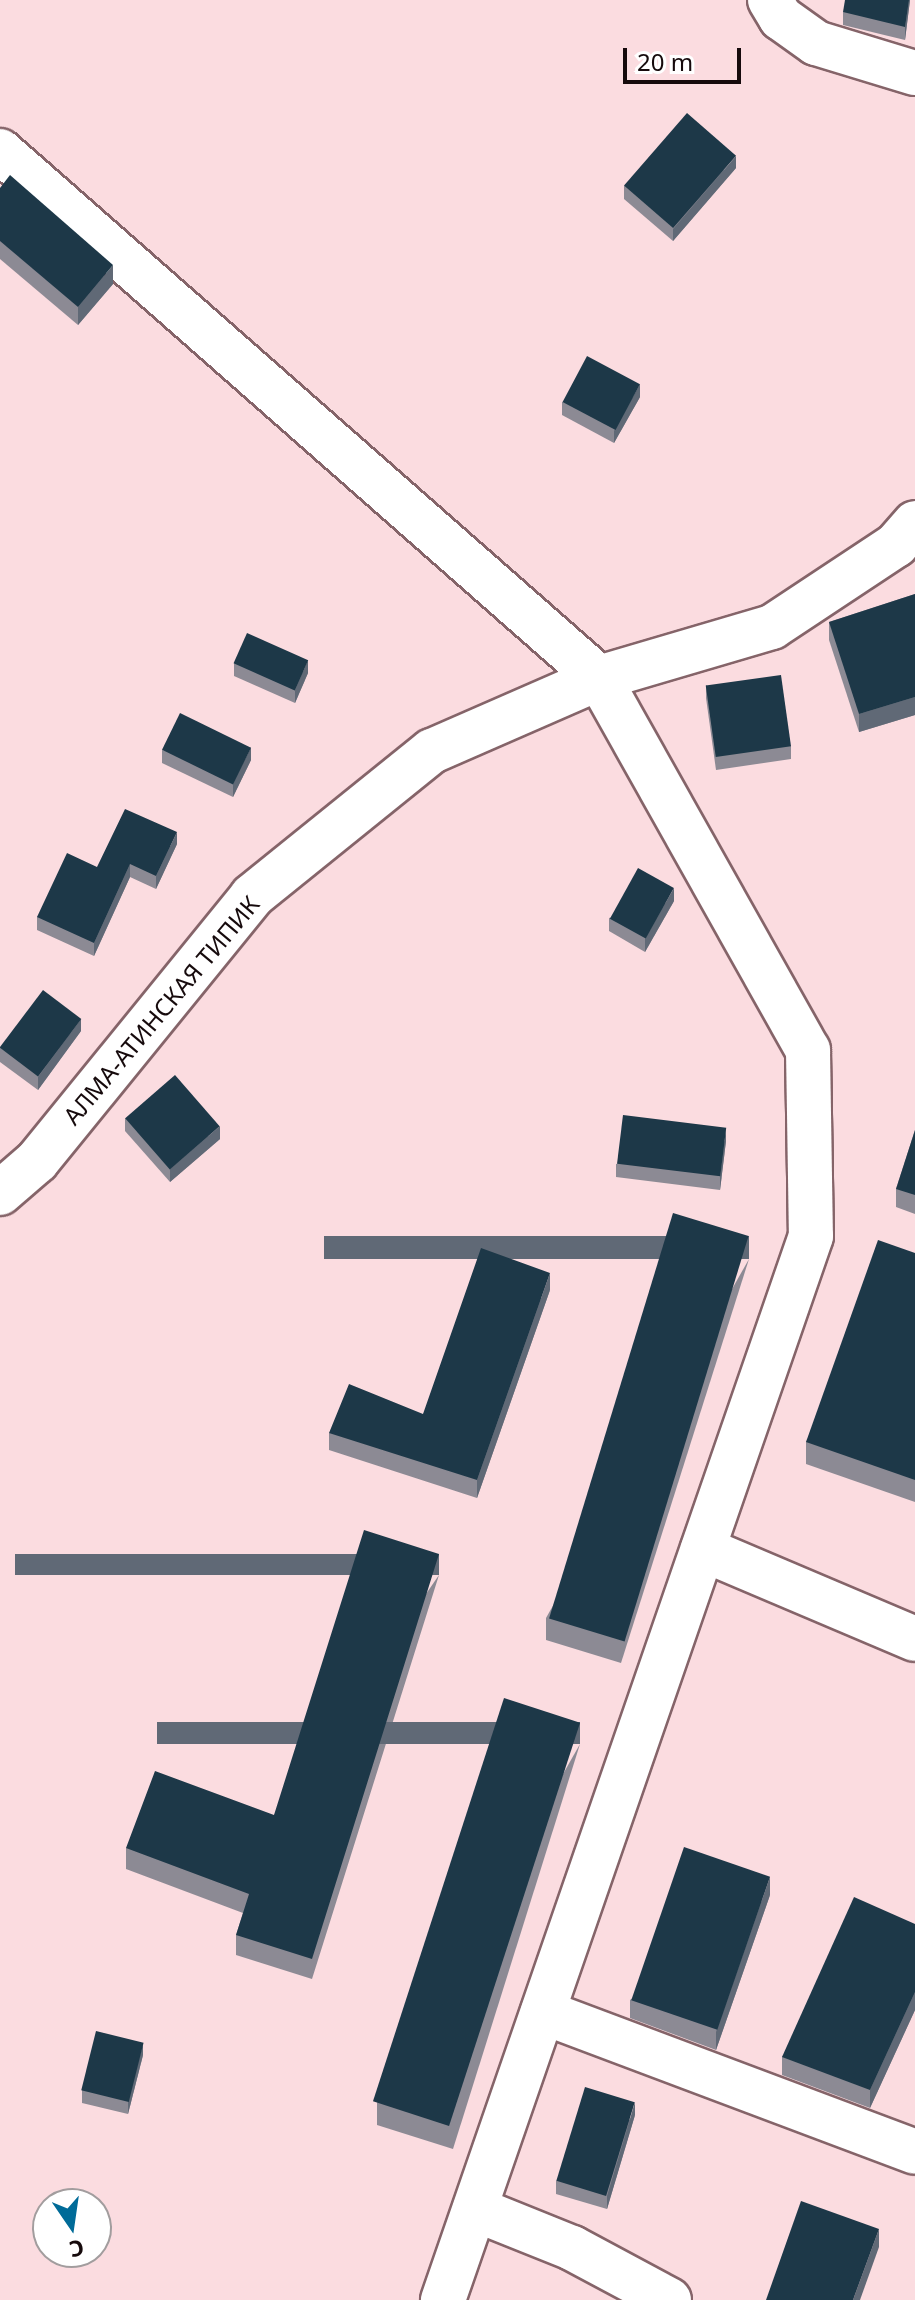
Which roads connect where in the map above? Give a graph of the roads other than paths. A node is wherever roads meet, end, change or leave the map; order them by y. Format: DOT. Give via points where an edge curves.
graph roads {
  1 [pos="770,0"];
  2 [pos="915,73"];
  3 [pos="0,151"];
  4 [pos="909,542"];
  5 [pos="599,678"];
  6 [pos="0,1193"];
  7 [pos="703,1549"];
  8 [pos="915,1639"];
  9 [pos="543,2012"];
  10 [pos="915,2152"];
  11 [pos="475,2209"];
  12 [pos="443,2300"];
  13 [pos="669,2300"];
  1 -- 2 [label="street" via="781,18 816,43"];
  3 -- 5 [label="street"];
  4 -- 5 [label="street, АЛМА-АТИНСКАЯ ТИПИК" via="772,627"];
  5 -- 6 [label="street, АЛМА-АТИНСКАЯ ТИПИК" via="432,751 252,896 37,1161"];
  5 -- 7 [label="street" via="808,1050 811,1236"];
  7 -- 8 [label="street"];
  7 -- 9 [label="street"];
  9 -- 10 [label="street"];
  9 -- 11 [label="street"];
  11 -- 12 [label="street"];
  11 -- 13 [label="street" via="572,2248"];
}
